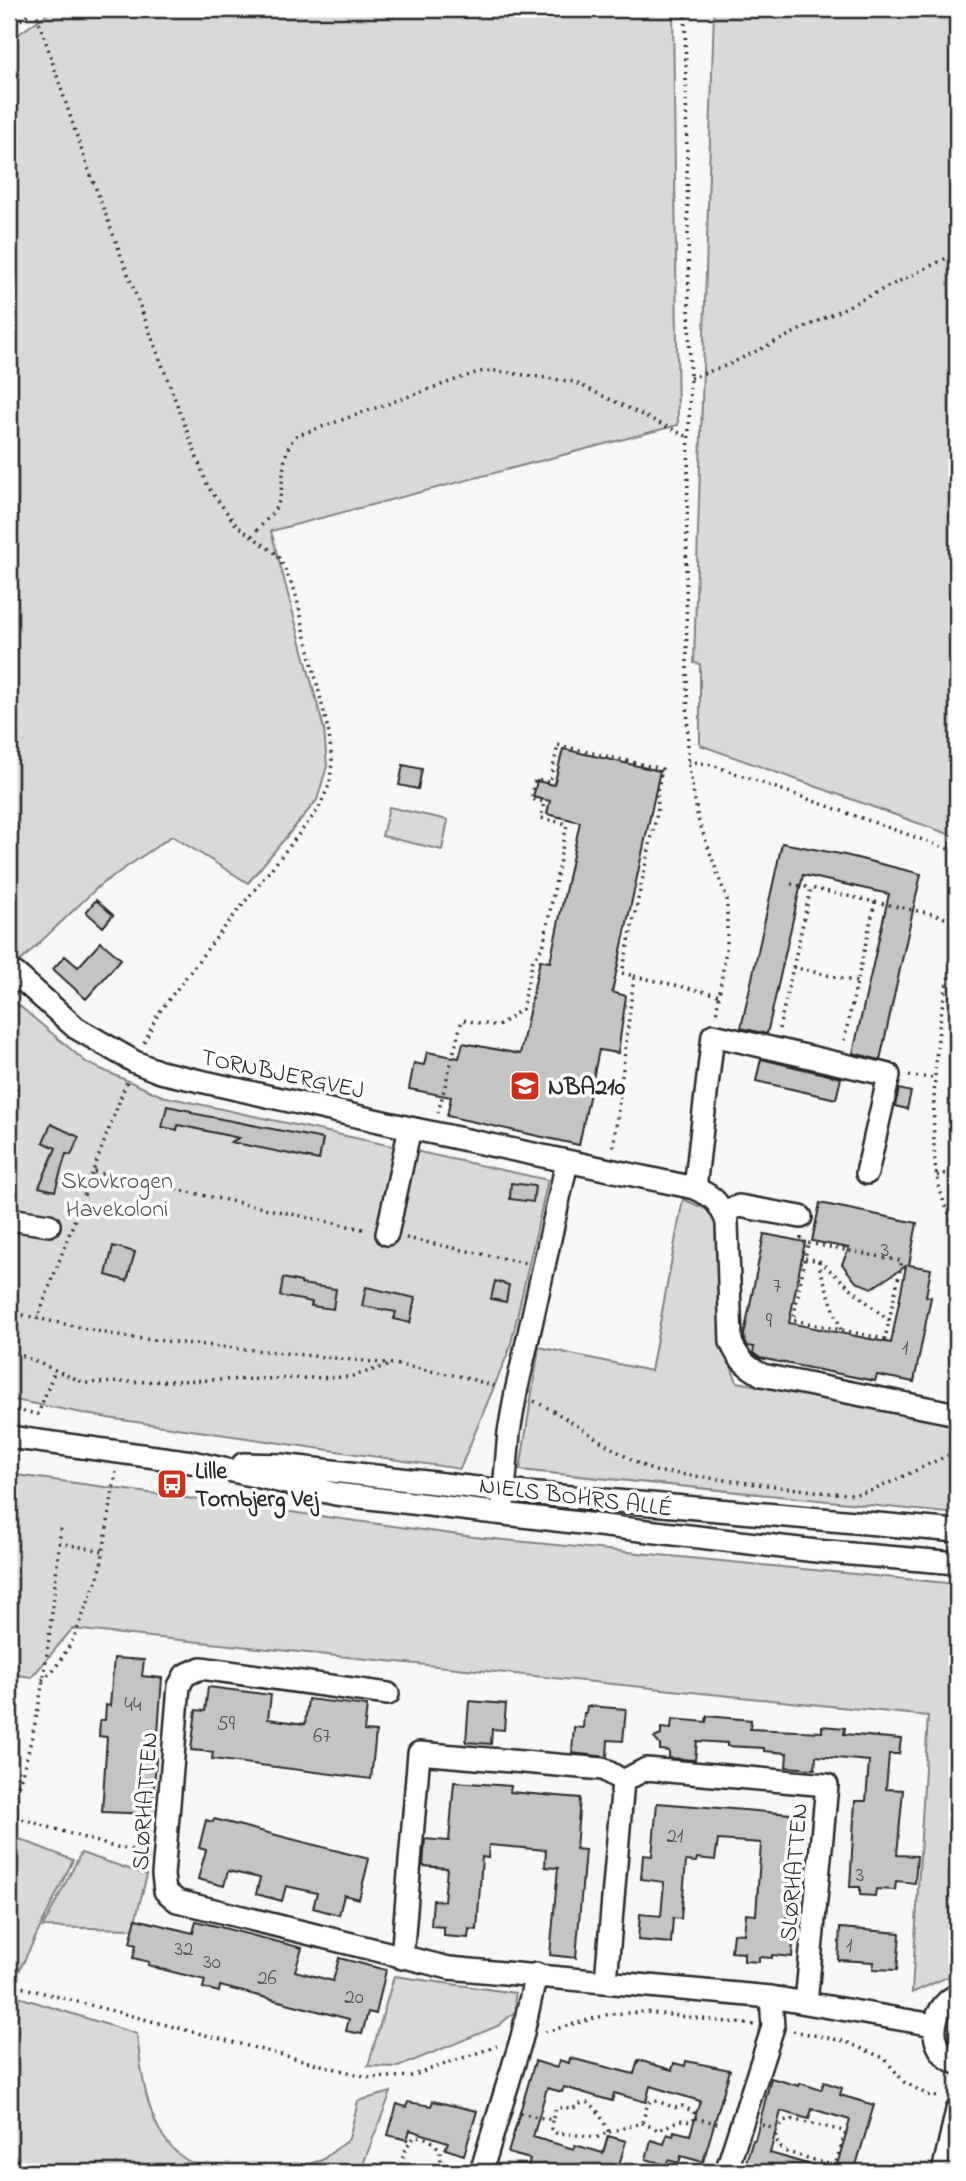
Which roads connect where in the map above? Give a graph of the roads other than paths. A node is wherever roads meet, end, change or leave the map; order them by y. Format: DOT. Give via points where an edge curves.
graph roads {
  1 [pos="12,979"];
  2 [pos="410,1128"];
  3 [pos="568,1162"];
  4 [pos="867,1174"];
  5 [pos="695,1188"];
  6 [pos="723,1212"];
  7 [pos="801,1217"];
  8 [pos="9,1219"];
  9 [pos="49,1225"];
  10 [pos="387,1234"];
  11 [pos="957,1414"];
  12 [pos="9,1437"];
  13 [pos="192,1462"];
  14 [pos="503,1491"];
  15 [pos="504,1515"];
  16 [pos="957,1531"];
  17 [pos="957,1548"];
  18 [pos="816,1550"];
  19 [pos="957,1563"];
  20 [pos="388,1694"];
  21 [pos="623,1781"];
  22 [pos="402,1958"];
  23 [pos="536,1974"];
  24 [pos="606,1981"];
  25 [pos="957,1995"];
  26 [pos="771,1997"];
  27 [pos="806,2003"];
  28 [pos="934,2025"];
  29 [pos="957,2063"];
  30 [pos="952,2105"];
  31 [pos="472,2171"];
  32 [pos="726,2172"];
  33 [pos="943,2172"];
  1 -- 2 [label="street, TORNBJERGVEJ" via="76,1028 160,1072"];
  2 -- 3 [label="street, TORNBJERGVEJ"];
  2 -- 10 [label="street"];
  3 -- 5 [label="street, TORNBJERGVEJ"];
  3 -- 14 [label="street" via="516,1392"];
  4 -- 5 [label="street" via="889,1075 713,1035"];
  5 -- 6 [label="street, TORNBJERGVEJ" via="711,1196"];
  6 -- 7 [label="street" via="739,1206"];
  6 -- 11 [label="street" via="732,1342 747,1366 762,1375"];
  8 -- 9 [label="street"];
  12 -- 13 [label="street, NIELS BOHRS ALLÉ"];
  13 -- 14 [label="street, NIELS BOHRS ALLÉ" via="281,1465"];
  13 -- 15 [label="street, NIELS BOHRS ALLÉ" via="336,1494"];
  14 -- 15 [label="street"];
  14 -- 16 [label="street, NIELS BOHRS ALLÉ"];
  15 -- 18 [label="street, NIELS BOHRS ALLÉ"];
  17 -- 18 [label="street" via="849,1540"];
  18 -- 19 [label="street, NIELS BOHRS ALLÉ"];
  20 -- 22 [label="street, SLØRHATTEN" via="201,1668 185,1675 179,1686 163,1875 165,1891 177,1901"];
  21 -- 22 [label="street" via="603,1769 419,1754"];
  21 -- 24 [label="street"];
  21 -- 27 [label="street, SLØRHATTEN" via="646,1769 827,1785"];
  22 -- 23 [label="street, SLØRHATTEN" via="449,1968"];
  23 -- 24 [label="street, SLØRHATTEN"];
  23 -- 31 [label="street" via="500,2108"];
  24 -- 26 [label="street, SLØRHATTEN"];
  25 -- 28 [label="street" via="939,2010"];
  26 -- 27 [label="street, SLØRHATTEN"];
  26 -- 32 [label="street" via="773,2027"];
  27 -- 28 [label="street, SLØRHATTEN"];
  28 -- 29 [label="street" via="942,2052"];
  30 -- 33 [label="street"];
}
